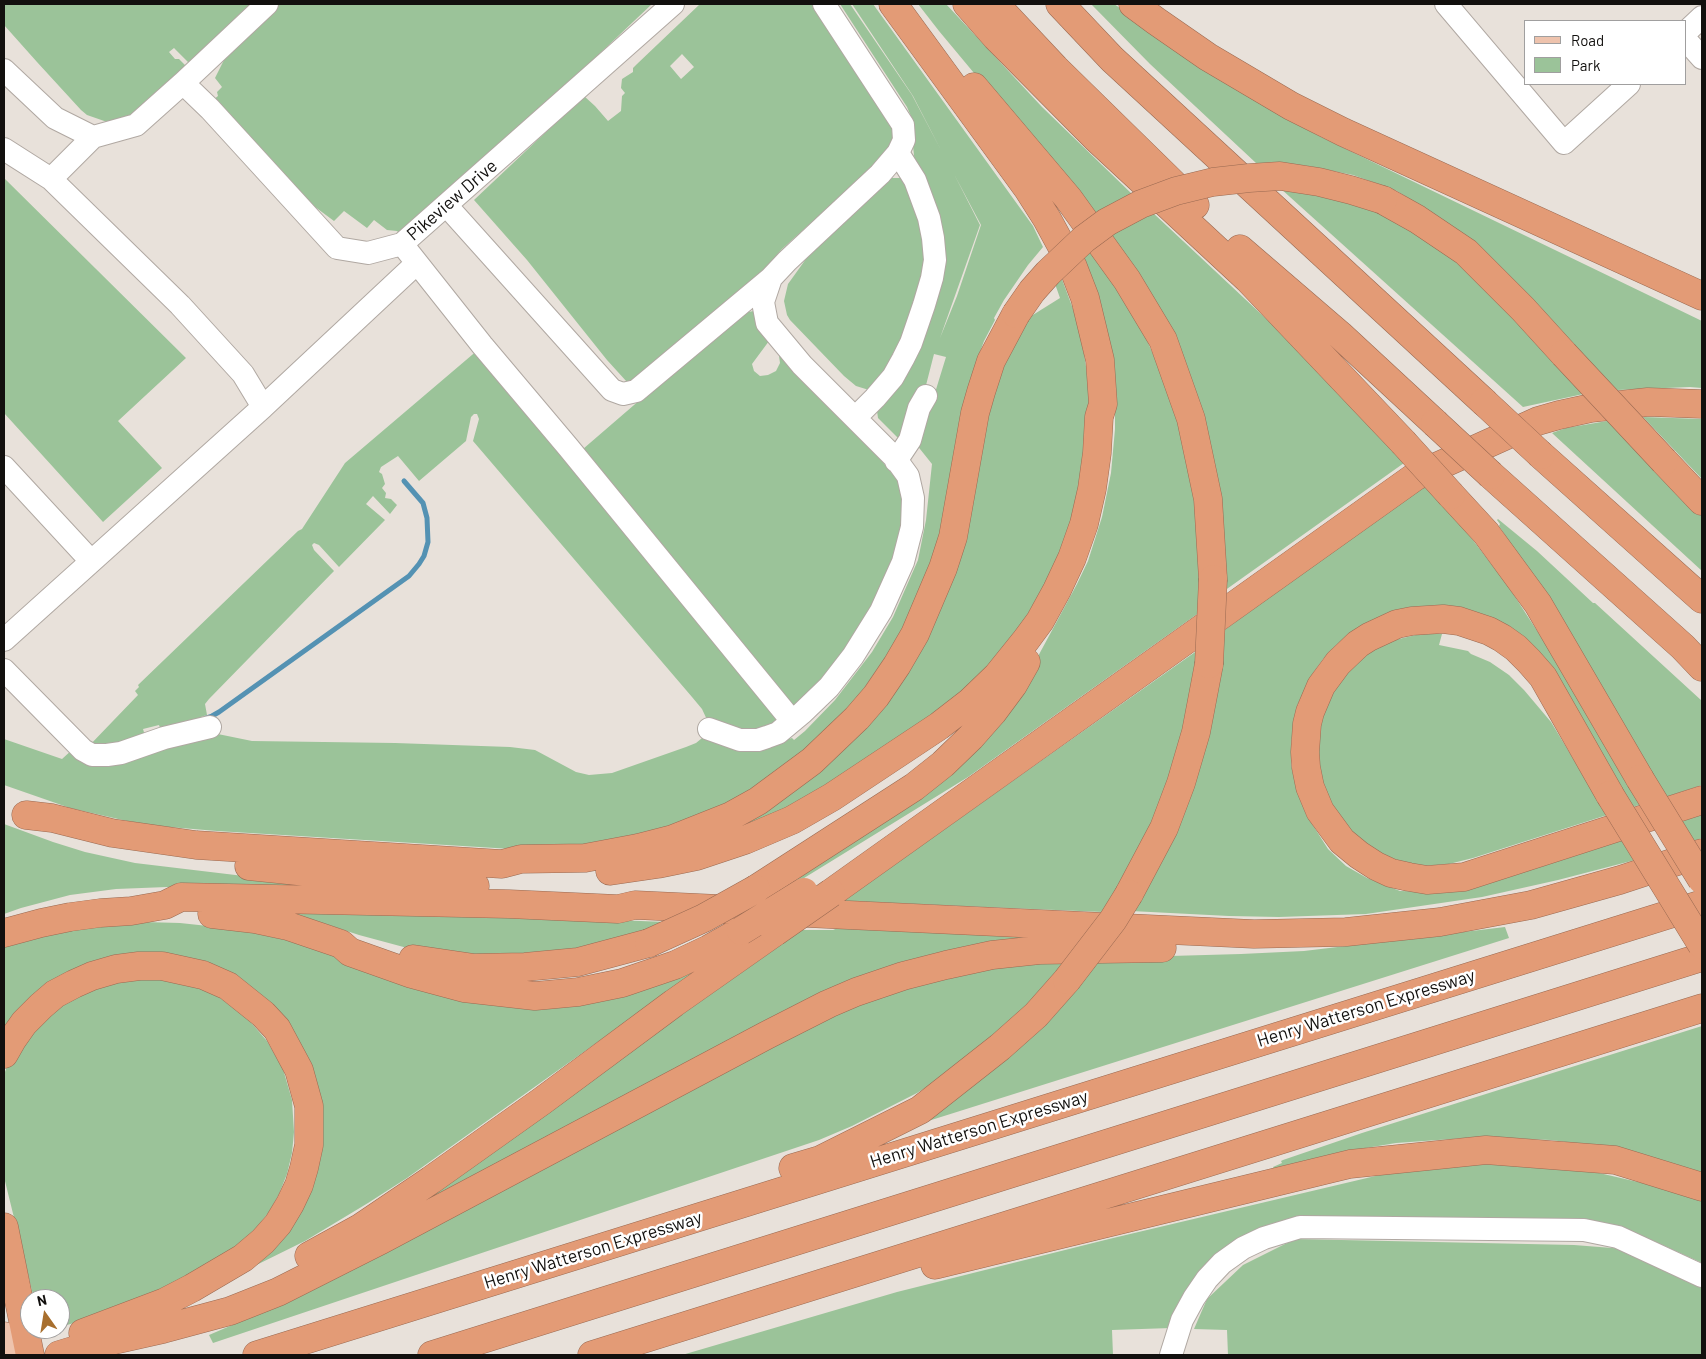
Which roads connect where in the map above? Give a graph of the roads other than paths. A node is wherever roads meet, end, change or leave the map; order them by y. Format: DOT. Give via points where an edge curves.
graph roads {
  1 [pos="267,4"];
  2 [pos="673,4"];
  3 [pos="824,4"];
  4 [pos="894,4"];
  5 [pos="967,4"];
  6 [pos="995,4"];
  7 [pos="1060,4"];
  8 [pos="1133,4"];
  9 [pos="1446,4"];
  10 [pos="1702,17"];
  11 [pos="1686,32"];
  12 [pos="1686,40"];
  13 [pos="921,42"];
  14 [pos="1702,58"];
  15 [pos="4,70"];
  16 [pos="183,84"];
  17 [pos="1628,85"];
  18 [pos="93,137"];
  19 [pos="4,149"];
  20 [pos="898,154"];
  21 [pos="51,179"];
  22 [pos="446,205"];
  23 [pos="402,244"];
  24 [pos="417,264"];
  25 [pos="1653,274"];
  26 [pos="771,278"];
  27 [pos="1702,296"];
  28 [pos="1702,306"];
  29 [pos="926,396"];
  30 [pos="1103,404"];
  31 [pos="1702,404"];
  32 [pos="263,407"];
  33 [pos="855,418"];
  34 [pos="896,461"];
  35 [pos="4,467"];
  36 [pos="1702,501"];
  37 [pos="91,561"];
  38 [pos="1702,598"];
  39 [pos="4,640"];
  40 [pos="1702,667"];
  41 [pos="4,670"];
  42 [pos="792,721"];
  43 [pos="210,727"];
  44 [pos="709,729"];
  45 [pos="1702,800"];
  46 [pos="15,810"];
  47 [pos="888,852"];
  48 [pos="1702,853"];
  49 [pos="502,864"];
  50 [pos="1702,880"];
  51 [pos="1702,904"];
  52 [pos="165,905"];
  53 [pos="635,905"];
  54 [pos="4,933"];
  55 [pos="1254,934"];
  56 [pos="341,944"];
  57 [pos="1702,945"];
  58 [pos="1702,957"];
  59 [pos="1702,1008"];
  60 [pos="4,1054"];
  61 [pos="1702,1186"];
  62 [pos="4,1227"];
  63 [pos="1702,1276"];
  64 [pos="382,1316"];
  65 [pos="4,1336"];
  66 [pos="92,1345"];
  67 [pos="10,1355"];
  68 [pos="30,1355"];
  69 [pos="41,1355"];
  70 [pos="59,1355"];
  71 [pos="257,1355"];
  72 [pos="432,1355"];
  73 [pos="592,1355"];
  74 [pos="636,1355"];
  75 [pos="1171,1355"];
  1 -- 16 [label="street"];
  2 -- 22 [label="street, Pikeview Drive"];
  3 -- 20 [label="street" via="903,125 904,140"];
  4 -- 13 [label="highway"];
  5 -- 50 [label="highway, bridge" via="1096,138 1248,279 1486,533 1538,604"];
  6 -- 40 [label="highway, bridge" via="1055,68 1235,244 1340,335"];
  7 -- 38 [label="highway, bridge" via="1126,72 1541,455"];
  8 -- 25 [label="highway" via="1208,57 1291,106"];
  9 -- 17 [label="street" via="1564,143"];
  10 -- 11 [label="street"];
  12 -- 14 [label="street"];
  13 -- 30 [label="highway" via="1028,189 1073,267 1094,331"];
  13 -- 64 [label="highway, bridge" via="950,56 1068,198 1128,280 1163,340 1191,419 1208,499 1213,579 1209,664 1196,732 1182,783 1164,828 1114,920 1067,980 1036,1015 1000,1047 920,1110 820,1160 416,1285"];
  15 -- 18 [label="street" via="55,118"];
  16 -- 18 [label="street" via="136,125"];
  16 -- 23 [label="street, Pikeview Drive" via="210,109 336,248 368,253"];
  18 -- 21 [label="street"];
  19 -- 21 [label="street"];
  20 -- 26 [label="street"];
  20 -- 33 [label="street" via="915,180 929,218 935,260 924,305 903,359 893,377"];
  21 -- 32 [label="street" via="180,305 243,374"];
  22 -- 23 [label="street, Pikeview Drive"];
  22 -- 26 [label="street" via="612,390 623,394 636,391"];
  23 -- 24 [label="street"];
  24 -- 32 [label="street"];
  24 -- 42 [label="street"];
  25 -- 27 [label="highway"];
  25 -- 28 [label="highway"];
  26 -- 33 [label="street" via="763,302 767,324"];
  29 -- 34 [label="street" via="910,440"];
  30 -- 49 [label="highway" via="1088,507 1072,558 1057,590 1040,621 1012,659 970,702 939,726 792,820 705,853 620,870 514,870"];
  30 -- 56 [label="highway, bridge" via="1108,416 1105,468 1094,521 1066,594 1013,685 993,712 943,764 914,787 756,888 704,918 649,943 578,962 474,968 408,958 354,943"];
  31 -- 47 [label="highway" via="1648,402 1560,414 1416,476"];
  32 -- 37 [label="street"];
  33 -- 34 [label="street"];
  34 -- 42 [label="street" via="908,476 913,498 912,527 903,562 881,611 853,656 829,687"];
  35 -- 37 [label="street"];
  36 -- 49 [label="highway, bridge" via="1466,252 1417,219 1383,200 1319,182 1280,176 1213,182 1176,191 1107,222 1084,239 1048,273 1016,314 991,361 980,392 953,537 932,596 897,665 857,718 819,755 758,801 673,840 612,854 520,859"];
  37 -- 39 [label="street"];
  41 -- 43 [label="street" via="84,751 92,755 120,752"];
  42 -- 44 [label="street" via="778,733 758,740 740,740"];
  45 -- 57 [label="highway, bridge" via="1464,877 1427,880 1409,877 1391,873 1359,855 1342,841 1320,812 1306,767 1307,724 1321,686 1338,663 1369,636 1398,624 1443,619 1459,621 1502,638 1529,660 1543,677 1610,795"];
  46 -- 49 [label="highway" via="112,833 196,845"];
  46 -- 53 [label="highway" via="49,832 130,854 620,899"];
  47 -- 56 [label="highway, bridge" via="831,875 741,931 675,965 622,983 578,992 535,996 464,988 350,952"];
  47 -- 66 [label="highway, bridge" via="360,1228 264,1280 221,1299 167,1321"];
  48 -- 55 [label="highway" via="1576,892 1471,917 1346,932"];
  51 -- 64 [label="highway, Henry Watterson Expressway"];
  52 -- 53 [label="highway" via="181,897 618,909"];
  52 -- 54 [label="highway" via="70,917"];
  52 -- 56 [label="highway" via="180,911 224,914 288,926"];
  53 -- 55 [label="highway"];
  55 -- 66 [label="highway" via="1197,947 1039,950 992,955 946,964 856,992 767,1035 278,1292 230,1312"];
  58 -- 72 [label="highway"];
  59 -- 73 [label="highway"];
  60 -- 69 [label="highway" via="24,1023 55,994 92,976 116,969 169,967 203,975 228,986 263,1014 289,1050 299,1070 309,1106 309,1145 299,1185 278,1224 263,1240 243,1258 165,1302 60,1342"];
  61 -- 74 [label="highway" via="1615,1160 1486,1150 1350,1164 882,1278"];
  62 -- 68 [label="highway"];
  63 -- 75 [label="street" via="1618,1237 1584,1230 1300,1227 1264,1238 1222,1263 1194,1298 1182,1320"];
  64 -- 71 [label="highway, Henry Watterson Expressway"];
  65 -- 67 [label="main road"];
  66 -- 70 [label="highway"];
}
